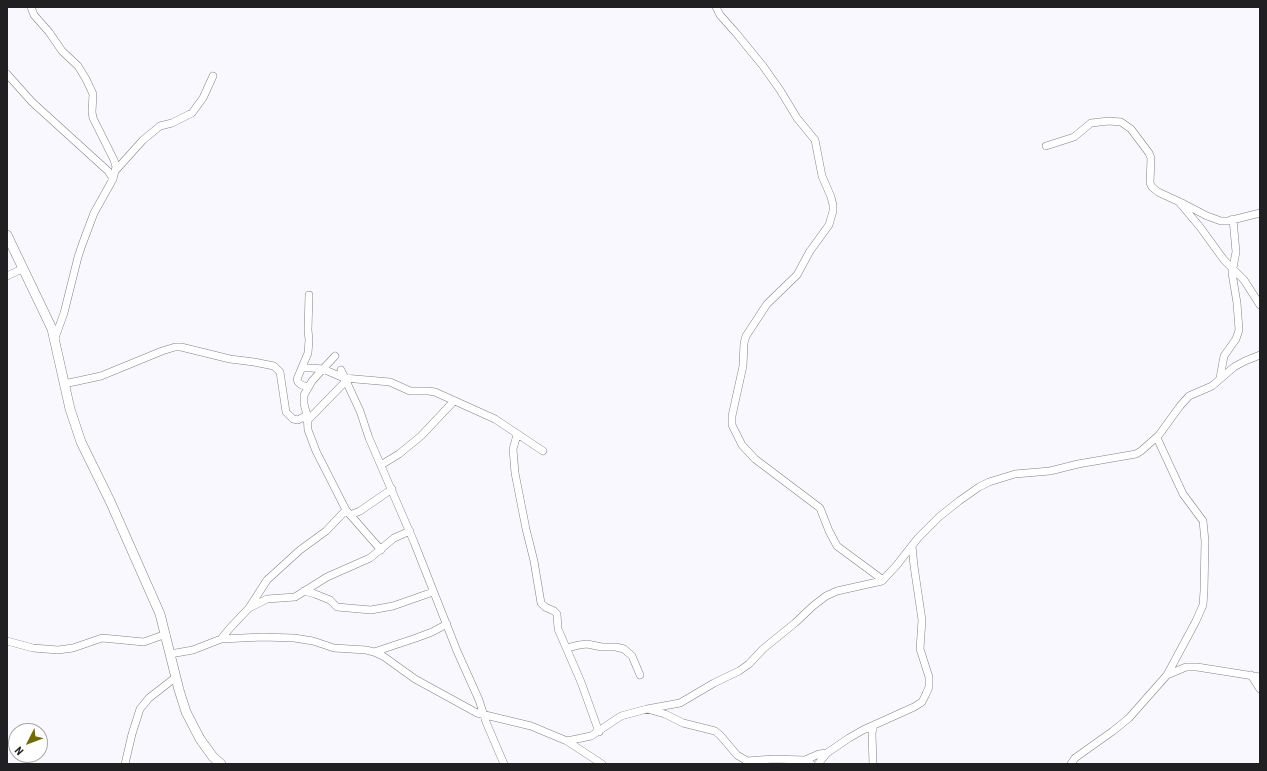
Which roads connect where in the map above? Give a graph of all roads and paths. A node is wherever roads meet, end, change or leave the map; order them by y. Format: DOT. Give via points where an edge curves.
graph roads {
  1 [pos="31,7"];
  2 [pos="716,7"];
  3 [pos="7,74"];
  4 [pos="213,76"];
  5 [pos="1046,146"];
  6 [pos="116,170"];
  7 [pos="113,179"];
  8 [pos="1177,201"];
  9 [pos="1260,213"];
  10 [pos="1233,219"];
  11 [pos="7,235"];
  12 [pos="22,269"];
  13 [pos="1232,269"];
  14 [pos="7,276"];
  15 [pos="309,295"];
  16 [pos="1260,305"];
  17 [pos="55,338"];
  18 [pos="1260,355"];
  19 [pos="335,356"];
  20 [pos="302,368"];
  21 [pos="323,369"];
  22 [pos="341,370"];
  23 [pos="1220,378"];
  24 [pos="345,380"];
  25 [pos="64,384"];
  26 [pos="308,388"];
  27 [pos="454,401"];
  28 [pos="307,418"];
  29 [pos="517,435"];
  30 [pos="1156,438"];
  31 [pos="543,451"];
  32 [pos="381,465"];
  33 [pos="392,490"];
  34 [pos="348,512"];
  35 [pos="410,531"];
  36 [pos="912,546"];
  37 [pos="381,550"];
  38 [pos="883,580"];
  39 [pos="304,591"];
  40 [pos="433,592"];
  41 [pos="248,608"];
  42 [pos="447,624"];
  43 [pos="166,634"];
  44 [pos="221,639"];
  45 [pos="7,641"];
  46 [pos="567,648"];
  47 [pos="374,652"];
  48 [pos="170,654"];
  49 [pos="640,675"];
  50 [pos="1167,675"];
  51 [pos="1251,675"];
  52 [pos="176,677"];
  53 [pos="1260,677"];
  54 [pos="1260,689"];
  55 [pos="647,709"];
  56 [pos="484,715"];
  57 [pos="873,726"];
  58 [pos="599,732"];
  59 [pos="567,741"];
  60 [pos="827,753"];
  61 [pos="808,762"];
  62 [pos="125,764"];
  63 [pos="221,764"];
  64 [pos="504,764"];
  65 [pos="602,764"];
  66 [pos="818,764"];
  67 [pos="873,764"];
  68 [pos="1071,764"];
  1 -- 6 [label="street" via="62,51 78,66 86,79 92,94 93,118 114,160"];
  2 -- 38 [label="street" via="763,66 797,118 815,140 822,176 833,205 829,225 797,275 767,304 746,336 732,425 742,445 755,459 820,508 837,546"];
  3 -- 7 [label="street" via="32,102 98,161"];
  4 -- 6 [label="street" via="203,98 192,113 160,126 143,140"];
  5 -- 8 [label="street" via="1074,136 1091,123 1121,122 1131,130 1149,153 1152,187"];
  6 -- 7 [label="street"];
  7 -- 17 [label="street" via="94,213 78,257"];
  8 -- 10 [label="street" via="1221,221"];
  8 -- 13 [label="street"];
  9 -- 10 [label="street"];
  10 -- 13 [label="street" via="1236,252"];
  11 -- 12 [label="street"];
  12 -- 14 [label="street"];
  12 -- 17 [label="street"];
  13 -- 16 [label="street" via="1244,280"];
  13 -- 23 [label="street" via="1239,330 1224,356"];
  15 -- 20 [label="street" via="309,346"];
  17 -- 25 [label="street"];
  18 -- 23 [label="street" via="1234,367"];
  19 -- 21 [label="street"];
  20 -- 21 [label="street"];
  20 -- 26 [label="street" via="298,382"];
  21 -- 24 [label="street"];
  21 -- 26 [label="street"];
  22 -- 24 [label="street"];
  23 -- 30 [label="street" via="1212,386 1188,397"];
  24 -- 27 [label="street" via="390,382 410,391 432,391"];
  24 -- 28 [label="street"];
  24 -- 32 [label="street"];
  25 -- 28 [label="street" via="101,376 162,351 181,347 274,366 280,372 286,412 293,419"];
  25 -- 43 [label="street" via="75,428 160,614"];
  26 -- 28 [label="street" via="304,400"];
  27 -- 29 [label="street" via="495,419"];
  27 -- 32 [label="street" via="421,436"];
  28 -- 34 [label="street" via="310,437 316,451"];
  29 -- 31 [label="street"];
  29 -- 46 [label="street" via="513,449 514,473 539,594 543,605 557,614 558,629"];
  30 -- 36 [label="street" via="1136,454 1050,471 1015,474 984,484 945,511"];
  30 -- 50 [label="street" via="1183,494 1202,518 1205,535 1203,605"];
  32 -- 33 [label="street"];
  33 -- 34 [label="street" via="360,511"];
  33 -- 35 [label="street"];
  34 -- 37 [label="street"];
  34 -- 41 [label="street" via="267,580"];
  35 -- 37 [label="street" via="394,538"];
  35 -- 40 [label="street"];
  36 -- 38 [label="street"];
  36 -- 57 [label="street" via="922,620 920,650 928,674 929,687 918,705"];
  37 -- 39 [label="street"];
  38 -- 55 [label="street" via="826,596 740,671 680,703"];
  39 -- 40 [label="street" via="330,600 338,607 371,610 393,606"];
  39 -- 41 [label="street" via="295,597 267,599"];
  40 -- 42 [label="street"];
  41 -- 44 [label="street"];
  42 -- 47 [label="street" via="432,632"];
  42 -- 56 [label="street"];
  43 -- 45 [label="street" via="144,642 102,638 63,650 33,648"];
  43 -- 48 [label="street"];
  44 -- 47 [label="street" via="294,638 334,648"];
  44 -- 48 [label="street" via="193,650"];
  46 -- 49 [label="street" via="587,644 624,649 632,656"];
  46 -- 58 [label="street"];
  47 -- 56 [label="street" via="415,679"];
  48 -- 52 [label="street"];
  50 -- 51 [label="street" via="1186,667"];
  50 -- 68 [label="street" via="1129,718 1075,758"];
  51 -- 53 [label="street"];
  51 -- 54 [label="street"];
  52 -- 62 [label="street" via="149,698 140,709"];
  52 -- 63 [label="street" via="186,712 194,728 206,748"];
  55 -- 58 [label="street" via="621,716"];
  55 -- 61 [label="street" via="683,723 715,731 744,760"];
  56 -- 59 [label="street" via="531,726"];
  56 -- 64 [label="street"];
  57 -- 60 [label="street" via="857,733"];
  57 -- 67 [label="street"];
  58 -- 59 [label="street"];
  59 -- 65 [label="street"];
  60 -- 61 [label="street" via="819,754"];
  60 -- 66 [label="street"];
}
